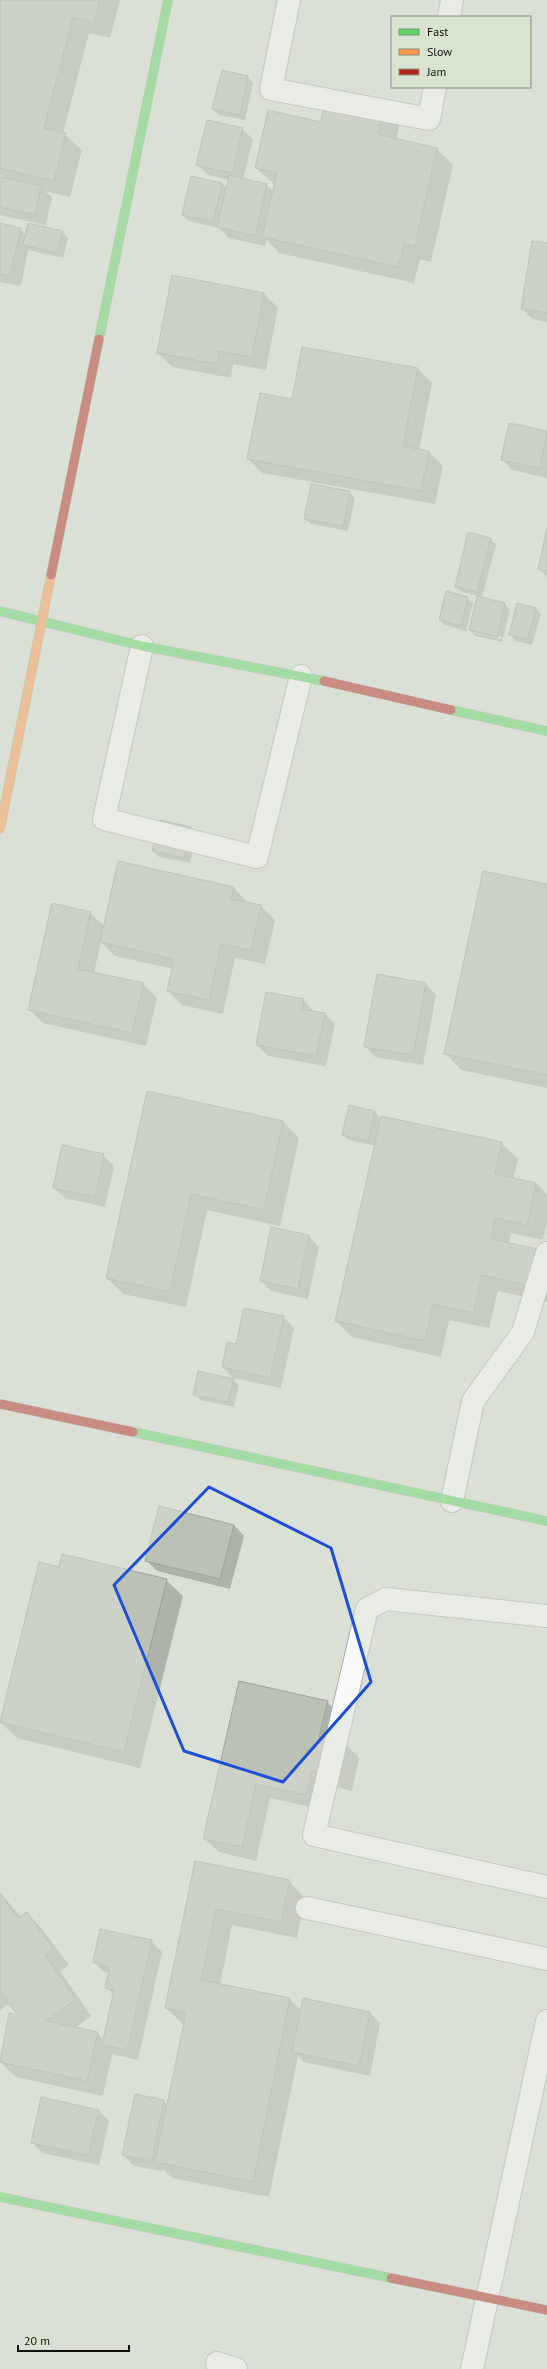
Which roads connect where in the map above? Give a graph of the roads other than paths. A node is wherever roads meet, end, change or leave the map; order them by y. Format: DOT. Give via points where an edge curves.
graph roads {
  1 [pos="168,0"];
  2 [pos="289,0"];
  3 [pos="452,0"];
  4 [pos="449,16"];
  5 [pos="435,88"];
  6 [pos="0,612"];
  7 [pos="43,621"];
  8 [pos="142,646"];
  9 [pos="301,676"];
  10 [pos="547,731"];
  11 [pos="0,829"];
  12 [pos="547,1253"];
  13 [pos="0,1404"];
  14 [pos="452,1501"];
  15 [pos="547,1521"];
  16 [pos="547,1616"];
  17 [pos="547,1887"];
  18 [pos="307,1908"];
  19 [pos="547,1958"];
  20 [pos="547,2022"];
  21 [pos="0,2196"];
  22 [pos="487,2298"];
  23 [pos="547,2310"];
  24 [pos="472,2369"];
  1 -- 7 [label="street"];
  2 -- 5 [label="street" via="271,90 429,119"];
  3 -- 4 [label="street"];
  6 -- 7 [label="street"];
  7 -- 8 [label="street"];
  7 -- 11 [label="street"];
  8 -- 9 [label="street"];
  8 -- 9 [label="street" via="104,819 257,857"];
  9 -- 10 [label="street"];
  12 -- 14 [label="street" via="523,1332 473,1401"];
  13 -- 14 [label="street"];
  14 -- 15 [label="street"];
  16 -- 17 [label="street" via="386,1599 367,1609 314,1836"];
  18 -- 19 [label="street"];
  20 -- 22 [label="street"];
  21 -- 22 [label="street"];
  22 -- 23 [label="street"];
  22 -- 24 [label="street"];
}
